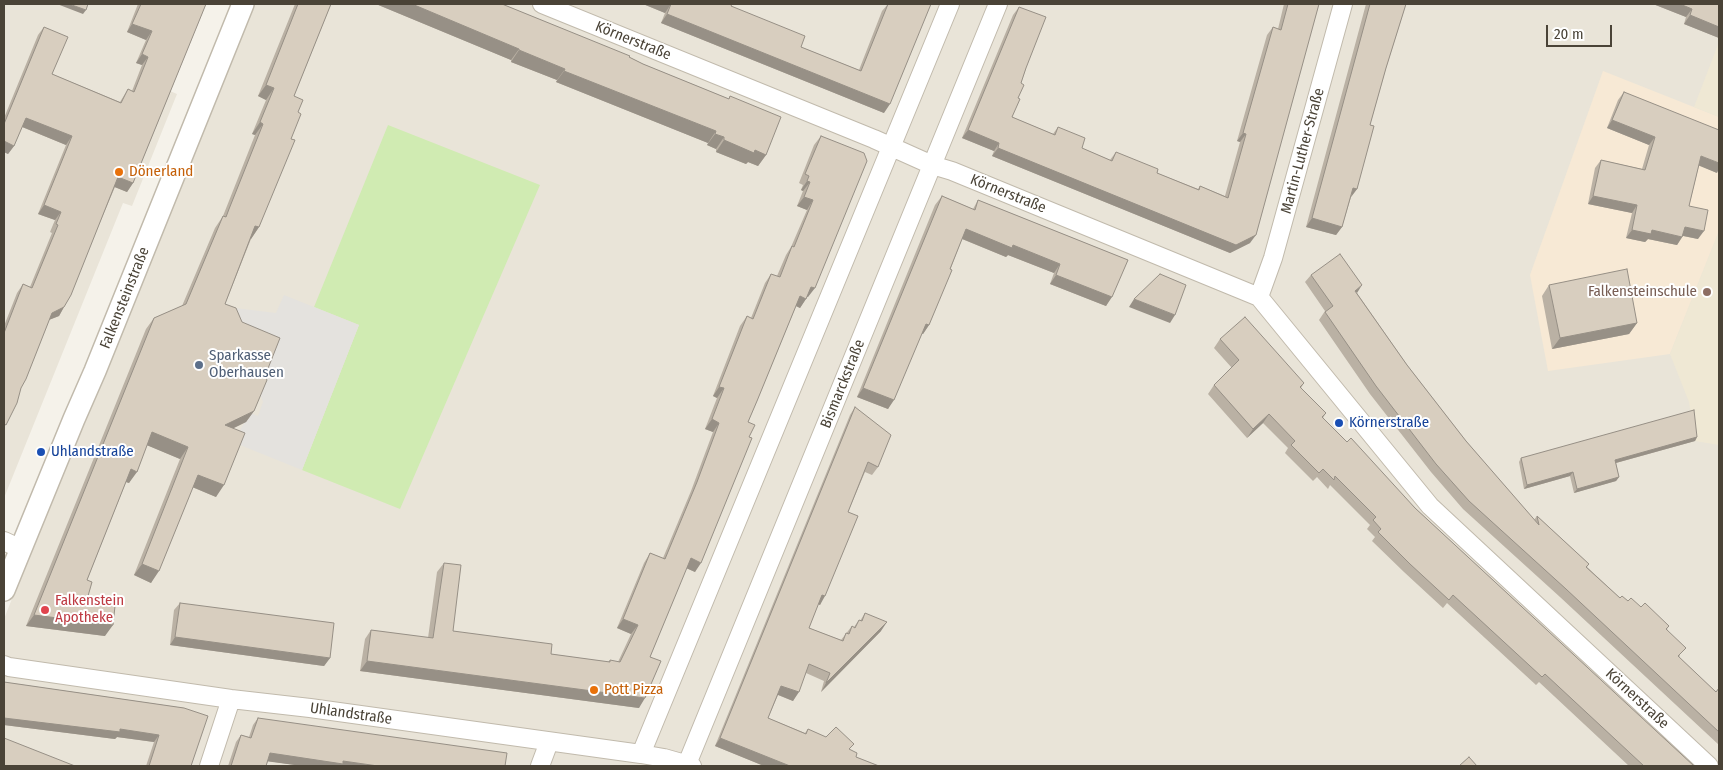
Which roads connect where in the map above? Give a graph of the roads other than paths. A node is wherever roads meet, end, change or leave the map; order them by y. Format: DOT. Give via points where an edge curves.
graph roads {
  1 [pos="244,4"];
  2 [pos="542,4"];
  3 [pos="950,4"];
  4 [pos="998,4"];
  5 [pos="1343,4"];
  6 [pos="890,147"];
  7 [pos="932,165"];
  8 [pos="1259,297"];
  9 [pos="12,545"];
  10 [pos="4,590"];
  11 [pos="4,665"];
  12 [pos="231,699"];
  13 [pos="549,742"];
  14 [pos="641,754"];
  15 [pos="690,765"];
  16 [pos="209,766"];
  17 [pos="540,766"];
  18 [pos="1709,766"];
  1 -- 9 [label="street, Falkensteinstraße" via="95,371"];
  2 -- 6 [label="street, Körnerstraße"];
  3 -- 6 [label="street"];
  4 -- 7 [label="street, Bismarckstraße"];
  5 -- 8 [label="street, Martin-Luther-Straße" via="1273,258"];
  6 -- 7 [label="street, Körnerstraße"];
  6 -- 14 [label="street"];
  7 -- 8 [label="street, Körnerstraße"];
  7 -- 15 [label="street, Bismarckstraße"];
  8 -- 18 [label="street, Körnerstraße" via="1430,506"];
  9 -- 10 [label="street, Falkensteinstraße"];
  11 -- 12 [label="street, Uhlandstraße"];
  12 -- 13 [label="street, Uhlandstraße"];
  12 -- 16 [label="street"];
  13 -- 14 [label="street, Uhlandstraße"];
  13 -- 17 [label="street"];
  14 -- 15 [label="street, Uhlandstraße"];
}
